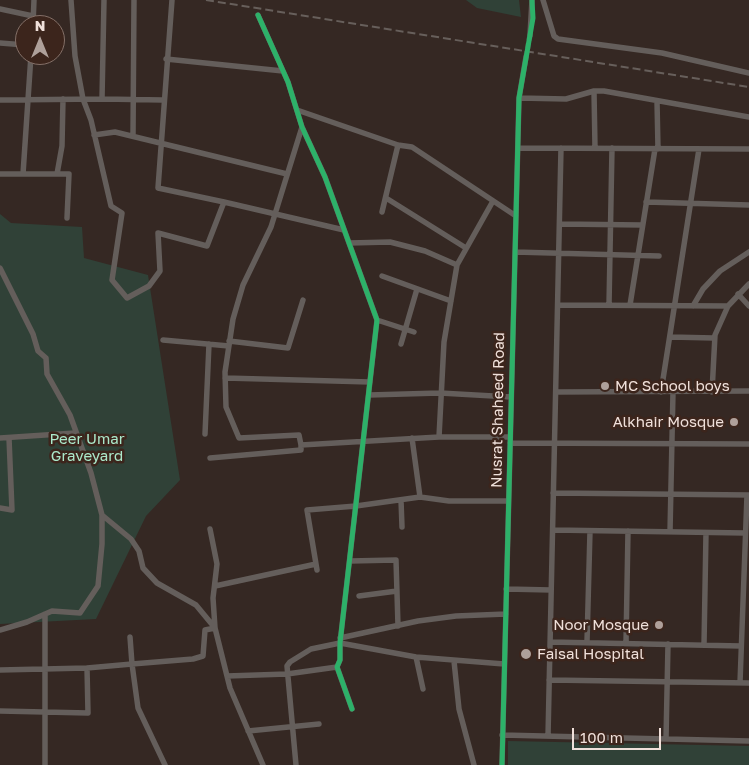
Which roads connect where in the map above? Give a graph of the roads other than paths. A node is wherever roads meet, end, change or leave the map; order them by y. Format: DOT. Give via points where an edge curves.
graph roads {
  1 [pos="34,0"];
  2 [pos="71,0"];
  3 [pos="104,0"];
  4 [pos="134,0"];
  5 [pos="172,0"];
  6 [pos="532,0"];
  7 [pos="543,0"];
  8 [pos="0,8"];
  9 [pos="258,14"];
  10 [pos="29,15"];
  11 [pos="33,15"];
  12 [pos="530,35"];
  13 [pos="0,43"];
  14 [pos="15,44"];
  15 [pos="526,57"];
  16 [pos="166,59"];
  17 [pos="30,65"];
  18 [pos="283,71"];
  19 [pos="749,73"];
  20 [pos="594,92"];
  21 [pos="519,98"];
  22 [pos="28,99"];
  23 [pos="63,99"];
  24 [pos="83,99"];
  25 [pos="102,99"];
  26 [pos="0,100"];
  27 [pos="133,100"];
  28 [pos="163,100"];
  29 [pos="657,100"];
  30 [pos="297,110"];
  31 [pos="749,117"];
  32 [pos="302,127"];
  33 [pos="94,135"];
  34 [pos="133,136"];
  35 [pos="161,143"];
  36 [pos="398,145"];
  37 [pos="518,148"];
  38 [pos="561,148"];
  39 [pos="595,148"];
  40 [pos="612,148"];
  41 [pos="656,148"];
  42 [pos="700,148"];
  43 [pos="749,149"];
  44 [pos="0,174"];
  45 [pos="23,174"];
  46 [pos="57,174"];
  47 [pos="287,174"];
  48 [pos="386,198"];
  49 [pos="493,201"];
  50 [pos="224,202"];
  51 [pos="646,202"];
  52 [pos="691,204"];
  53 [pos="749,205"];
  54 [pos="382,212"];
  55 [pos="276,213"];
  56 [pos="516,216"];
  57 [pos="67,218"];
  58 [pos="560,224"];
  59 [pos="610,224"];
  60 [pos="642,225"];
  61 [pos="344,230"];
  62 [pos="349,243"];
  63 [pos="466,248"];
  64 [pos="515,252"];
  65 [pos="749,252"];
  66 [pos="559,253"];
  67 [pos="610,255"];
  68 [pos="638,255"];
  69 [pos="659,256"];
  70 [pos="457,265"];
  71 [pos="0,268"];
  72 [pos="382,276"];
  73 [pos="749,280"];
  74 [pos="749,284"];
  75 [pos="417,289"];
  76 [pos="738,294"];
  77 [pos="303,300"];
  78 [pos="451,301"];
  79 [pos="558,305"];
  80 [pos="609,305"];
  81 [pos="630,305"];
  82 [pos="675,306"];
  83 [pos="693,306"];
  84 [pos="728,306"];
  85 [pos="749,306"];
  86 [pos="377,320"];
  87 [pos="406,329"];
  88 [pos="414,332"];
  89 [pos="670,337"];
  90 [pos="714,338"];
  91 [pos="163,340"];
  92 [pos="210,344"];
  93 [pos="229,344"];
  94 [pos="401,344"];
  95 [pos="226,378"];
  96 [pos="370,382"];
  97 [pos="749,391"];
  98 [pos="556,392"];
  99 [pos="661,392"];
  100 [pos="673,392"];
  101 [pos="712,392"];
  102 [pos="440,393"];
  103 [pos="369,395"];
  104 [pos="511,397"];
  105 [pos="75,433"];
  106 [pos="205,434"];
  107 [pos="439,437"];
  108 [pos="0,438"];
  109 [pos="8,438"];
  110 [pos="412,438"];
  111 [pos="364,440"];
  112 [pos="510,440"];
  113 [pos="554,443"];
  114 [pos="672,444"];
  115 [pos="749,444"];
  116 [pos="301,445"];
  117 [pos="210,458"];
  118 [pos="553,493"];
  119 [pos="671,494"];
  120 [pos="748,495"];
  121 [pos="420,497"];
  122 [pos="400,500"];
  123 [pos="508,502"];
  124 [pos="356,506"];
  125 [pos="0,508"];
  126 [pos="102,515"];
  127 [pos="402,527"];
  128 [pos="210,529"];
  129 [pos="553,530"];
  130 [pos="590,531"];
  131 [pos="628,531"];
  132 [pos="670,532"];
  133 [pos="706,532"];
  134 [pos="745,533"];
  135 [pos="350,561"];
  136 [pos="216,586"];
  137 [pos="746,588"];
  138 [pos="506,589"];
  139 [pos="551,590"];
  140 [pos="397,591"];
  141 [pos="359,596"];
  142 [pos="45,614"];
  143 [pos="506,614"];
  144 [pos="398,626"];
  145 [pos="215,628"];
  146 [pos="0,632"];
  147 [pos="130,637"];
  148 [pos="340,641"];
  149 [pos="550,642"];
  150 [pos="587,642"];
  151 [pos="626,643"];
  152 [pos="668,644"];
  153 [pos="704,645"];
  154 [pos="741,646"];
  155 [pos="416,657"];
  156 [pos="454,661"];
  157 [pos="132,664"];
  158 [pos="504,664"];
  159 [pos="337,667"];
  160 [pos="86,668"];
  161 [pos="0,670"];
  162 [pos="46,670"];
  163 [pos="287,674"];
  164 [pos="227,676"];
  165 [pos="549,680"];
  166 [pos="667,682"];
  167 [pos="740,683"];
  168 [pos="749,683"];
  169 [pos="423,690"];
  170 [pos="352,708"];
  171 [pos="0,712"];
  172 [pos="46,712"];
  173 [pos="319,724"];
  174 [pos="291,727"];
  175 [pos="248,731"];
  176 [pos="502,735"];
  177 [pos="548,736"];
  178 [pos="666,739"];
  179 [pos="749,741"];
  180 [pos="45,765"];
  181 [pos="165,765"];
  182 [pos="263,765"];
  183 [pos="296,765"];
  184 [pos="474,765"];
  185 [pos="502,765"];
  1 -- 11 [label="street"];
  2 -- 24 [label="street" via="75,56"];
  3 -- 25 [label="street"];
  4 -- 27 [label="street"];
  5 -- 16 [label="street"];
  6 -- 12 [label="street"];
  7 -- 19 [label="street" via="554,36 558,39 662,54"];
  8 -- 10 [label="street"];
  9 -- 18 [label="street"];
  13 -- 14 [label="street"];
  15 -- 21 [label="street, Nusrat Shaheed Road"];
  16 -- 18 [label="street"];
  16 -- 28 [label="street"];
  17 -- 22 [label="street"];
  18 -- 30 [label="street"];
  20 -- 21 [label="street" via="566,99"];
  20 -- 29 [label="street"];
  20 -- 39 [label="street"];
  21 -- 37 [label="street, Nusrat Shaheed Road"];
  22 -- 23 [label="street"];
  22 -- 26 [label="street"];
  22 -- 45 [label="street"];
  23 -- 24 [label="street"];
  23 -- 46 [label="street" via="62,146"];
  24 -- 25 [label="street"];
  24 -- 33 [label="street"];
  25 -- 27 [label="street"];
  27 -- 28 [label="street"];
  27 -- 34 [label="street"];
  28 -- 35 [label="street"];
  29 -- 31 [label="street"];
  29 -- 41 [label="street"];
  30 -- 32 [label="street"];
  30 -- 36 [label="street"];
  32 -- 47 [label="street"];
  32 -- 61 [label="street"];
  33 -- 34 [label="street" via="115,132"];
  33 -- 50 [label="street" via="111,206 122,213 112,280 127,298 149,286 160,271 158,233 207,246"];
  34 -- 35 [label="street"];
  35 -- 47 [label="street"];
  35 -- 50 [label="street" via="158,188"];
  36 -- 48 [label="street"];
  36 -- 49 [label="street" via="412,147"];
  37 -- 38 [label="street"];
  37 -- 56 [label="street, Nusrat Shaheed Road"];
  38 -- 39 [label="street"];
  38 -- 58 [label="street"];
  39 -- 40 [label="street"];
  40 -- 41 [label="street"];
  40 -- 59 [label="street"];
  41 -- 42 [label="street"];
  41 -- 51 [label="street"];
  42 -- 43 [label="street"];
  42 -- 52 [label="street"];
  44 -- 45 [label="street"];
  45 -- 46 [label="street"];
  46 -- 57 [label="street" via="69,174"];
  47 -- 55 [label="street"];
  48 -- 54 [label="street"];
  48 -- 63 [label="street"];
  49 -- 56 [label="street"];
  49 -- 63 [label="street"];
  50 -- 55 [label="street"];
  51 -- 52 [label="street"];
  51 -- 60 [label="street"];
  52 -- 53 [label="street"];
  52 -- 82 [label="street"];
  55 -- 61 [label="street"];
  55 -- 93 [label="street" via="262,250 243,285"];
  56 -- 64 [label="street, Nusrat Shaheed Road"];
  58 -- 59 [label="street"];
  58 -- 66 [label="street"];
  59 -- 60 [label="street"];
  59 -- 67 [label="street"];
  60 -- 68 [label="street"];
  61 -- 62 [label="street"];
  62 -- 70 [label="street" via="390,242 425,251"];
  62 -- 86 [label="street"];
  63 -- 70 [label="street"];
  64 -- 66 [label="street"];
  64 -- 104 [label="street, Nusrat Shaheed Road"];
  65 -- 83 [label="street" via="720,271"];
  66 -- 67 [label="street"];
  66 -- 79 [label="street"];
  67 -- 68 [label="street"];
  67 -- 80 [label="street"];
  68 -- 69 [label="street"];
  68 -- 81 [label="street"];
  70 -- 78 [label="street"];
  71 -- 105 [label="street" via="33,334 38,351 46,358 47,374 70,415"];
  72 -- 75 [label="street"];
  73 -- 74 [label="street"];
  74 -- 76 [label="street"];
  75 -- 78 [label="street"];
  75 -- 87 [label="street"];
  76 -- 84 [label="street"];
  76 -- 85 [label="street"];
  77 -- 93 [label="street" via="288,348"];
  78 -- 102 [label="street"];
  79 -- 80 [label="street"];
  79 -- 98 [label="street"];
  80 -- 81 [label="street"];
  81 -- 82 [label="street"];
  82 -- 83 [label="street"];
  82 -- 89 [label="street"];
  83 -- 84 [label="street"];
  84 -- 90 [label="street"];
  86 -- 87 [label="street"];
  86 -- 96 [label="street"];
  87 -- 88 [label="street"];
  87 -- 94 [label="street"];
  89 -- 90 [label="street"];
  89 -- 99 [label="street"];
  90 -- 101 [label="street"];
  91 -- 92 [label="street"];
  92 -- 93 [label="street"];
  92 -- 106 [label="street"];
  93 -- 95 [label="street"];
  95 -- 96 [label="street"];
  95 -- 116 [label="street" via="226,407 239,438 298,435"];
  96 -- 103 [label="street"];
  97 -- 101 [label="street"];
  98 -- 99 [label="street"];
  98 -- 113 [label="street"];
  99 -- 100 [label="street"];
  100 -- 101 [label="street"];
  100 -- 114 [label="street"];
  102 -- 103 [label="street"];
  102 -- 104 [label="street"];
  102 -- 107 [label="street"];
  103 -- 111 [label="street"];
  104 -- 112 [label="street, Nusrat Shaheed Road"];
  105 -- 109 [label="street"];
  105 -- 126 [label="street" via="92,473"];
  107 -- 110 [label="street"];
  107 -- 112 [label="street"];
  108 -- 109 [label="street"];
  109 -- 125 [label="street" via="12,510"];
  110 -- 111 [label="street"];
  110 -- 121 [label="street"];
  111 -- 116 [label="street"];
  111 -- 124 [label="street"];
  112 -- 113 [label="street"];
  112 -- 123 [label="street, Nusrat Shaheed Road"];
  113 -- 114 [label="street"];
  113 -- 118 [label="street"];
  114 -- 115 [label="street"];
  114 -- 119 [label="street"];
  116 -- 117 [label="street" via="301,450"];
  118 -- 119 [label="street"];
  118 -- 129 [label="street"];
  119 -- 120 [label="street"];
  119 -- 132 [label="street"];
  120 -- 134 [label="street"];
  121 -- 122 [label="street"];
  121 -- 123 [label="street"];
  122 -- 124 [label="street"];
  122 -- 127 [label="street"];
  123 -- 138 [label="street, Nusrat Shaheed Road"];
  124 -- 135 [label="street"];
  124 -- 136 [label="street" via="307,510 317,567"];
  126 -- 142 [label="street" via="98,586 80,613 52,611"];
  126 -- 145 [label="street" via="131,539 139,551 143,568 157,583 196,605"];
  128 -- 136 [label="street" via="217,564"];
  129 -- 130 [label="street"];
  129 -- 139 [label="street"];
  130 -- 131 [label="street"];
  130 -- 150 [label="street"];
  131 -- 132 [label="street"];
  131 -- 151 [label="street"];
  132 -- 133 [label="street"];
  133 -- 134 [label="street"];
  133 -- 153 [label="street"];
  134 -- 137 [label="street"];
  135 -- 140 [label="street" via="396,560"];
  135 -- 148 [label="street"];
  136 -- 145 [label="street"];
  137 -- 154 [label="street"];
  138 -- 139 [label="street"];
  138 -- 143 [label="street, Nusrat Shaheed Road"];
  139 -- 149 [label="street"];
  140 -- 141 [label="street"];
  140 -- 144 [label="street"];
  142 -- 146 [label="street"];
  142 -- 162 [label="street"];
  143 -- 144 [label="street" via="456,616"];
  143 -- 158 [label="street, Nusrat Shaheed Road"];
  144 -- 148 [label="street"];
  145 -- 157 [label="street" via="203,633 204,652 199,658"];
  145 -- 164 [label="street"];
  147 -- 157 [label="street"];
  148 -- 155 [label="street"];
  148 -- 159 [label="street"];
  148 -- 163 [label="street" via="311,649 290,662"];
  149 -- 150 [label="street"];
  149 -- 165 [label="street"];
  150 -- 151 [label="street"];
  151 -- 152 [label="street"];
  152 -- 153 [label="street"];
  152 -- 166 [label="street"];
  153 -- 154 [label="street"];
  154 -- 167 [label="street"];
  155 -- 156 [label="street"];
  155 -- 169 [label="street"];
  156 -- 158 [label="street"];
  156 -- 184 [label="street" via="459,709"];
  157 -- 160 [label="street"];
  157 -- 181 [label="street" via="138,708"];
  158 -- 176 [label="street, Nusrat Shaheed Road"];
  159 -- 163 [label="street"];
  159 -- 170 [label="street"];
  160 -- 162 [label="street"];
  160 -- 172 [label="street" via="88,713"];
  161 -- 162 [label="street"];
  162 -- 172 [label="street"];
  163 -- 164 [label="street"];
  163 -- 174 [label="street"];
  164 -- 175 [label="street"];
  165 -- 166 [label="street"];
  165 -- 177 [label="street"];
  166 -- 167 [label="street"];
  166 -- 178 [label="street"];
  167 -- 168 [label="street"];
  171 -- 172 [label="street"];
  172 -- 180 [label="street"];
  173 -- 174 [label="street"];
  174 -- 175 [label="street"];
  174 -- 183 [label="street"];
  175 -- 182 [label="street"];
  176 -- 177 [label="street"];
  176 -- 185 [label="street, Nusrat Shaheed Road"];
  177 -- 178 [label="street"];
  178 -- 179 [label="street"];
}
